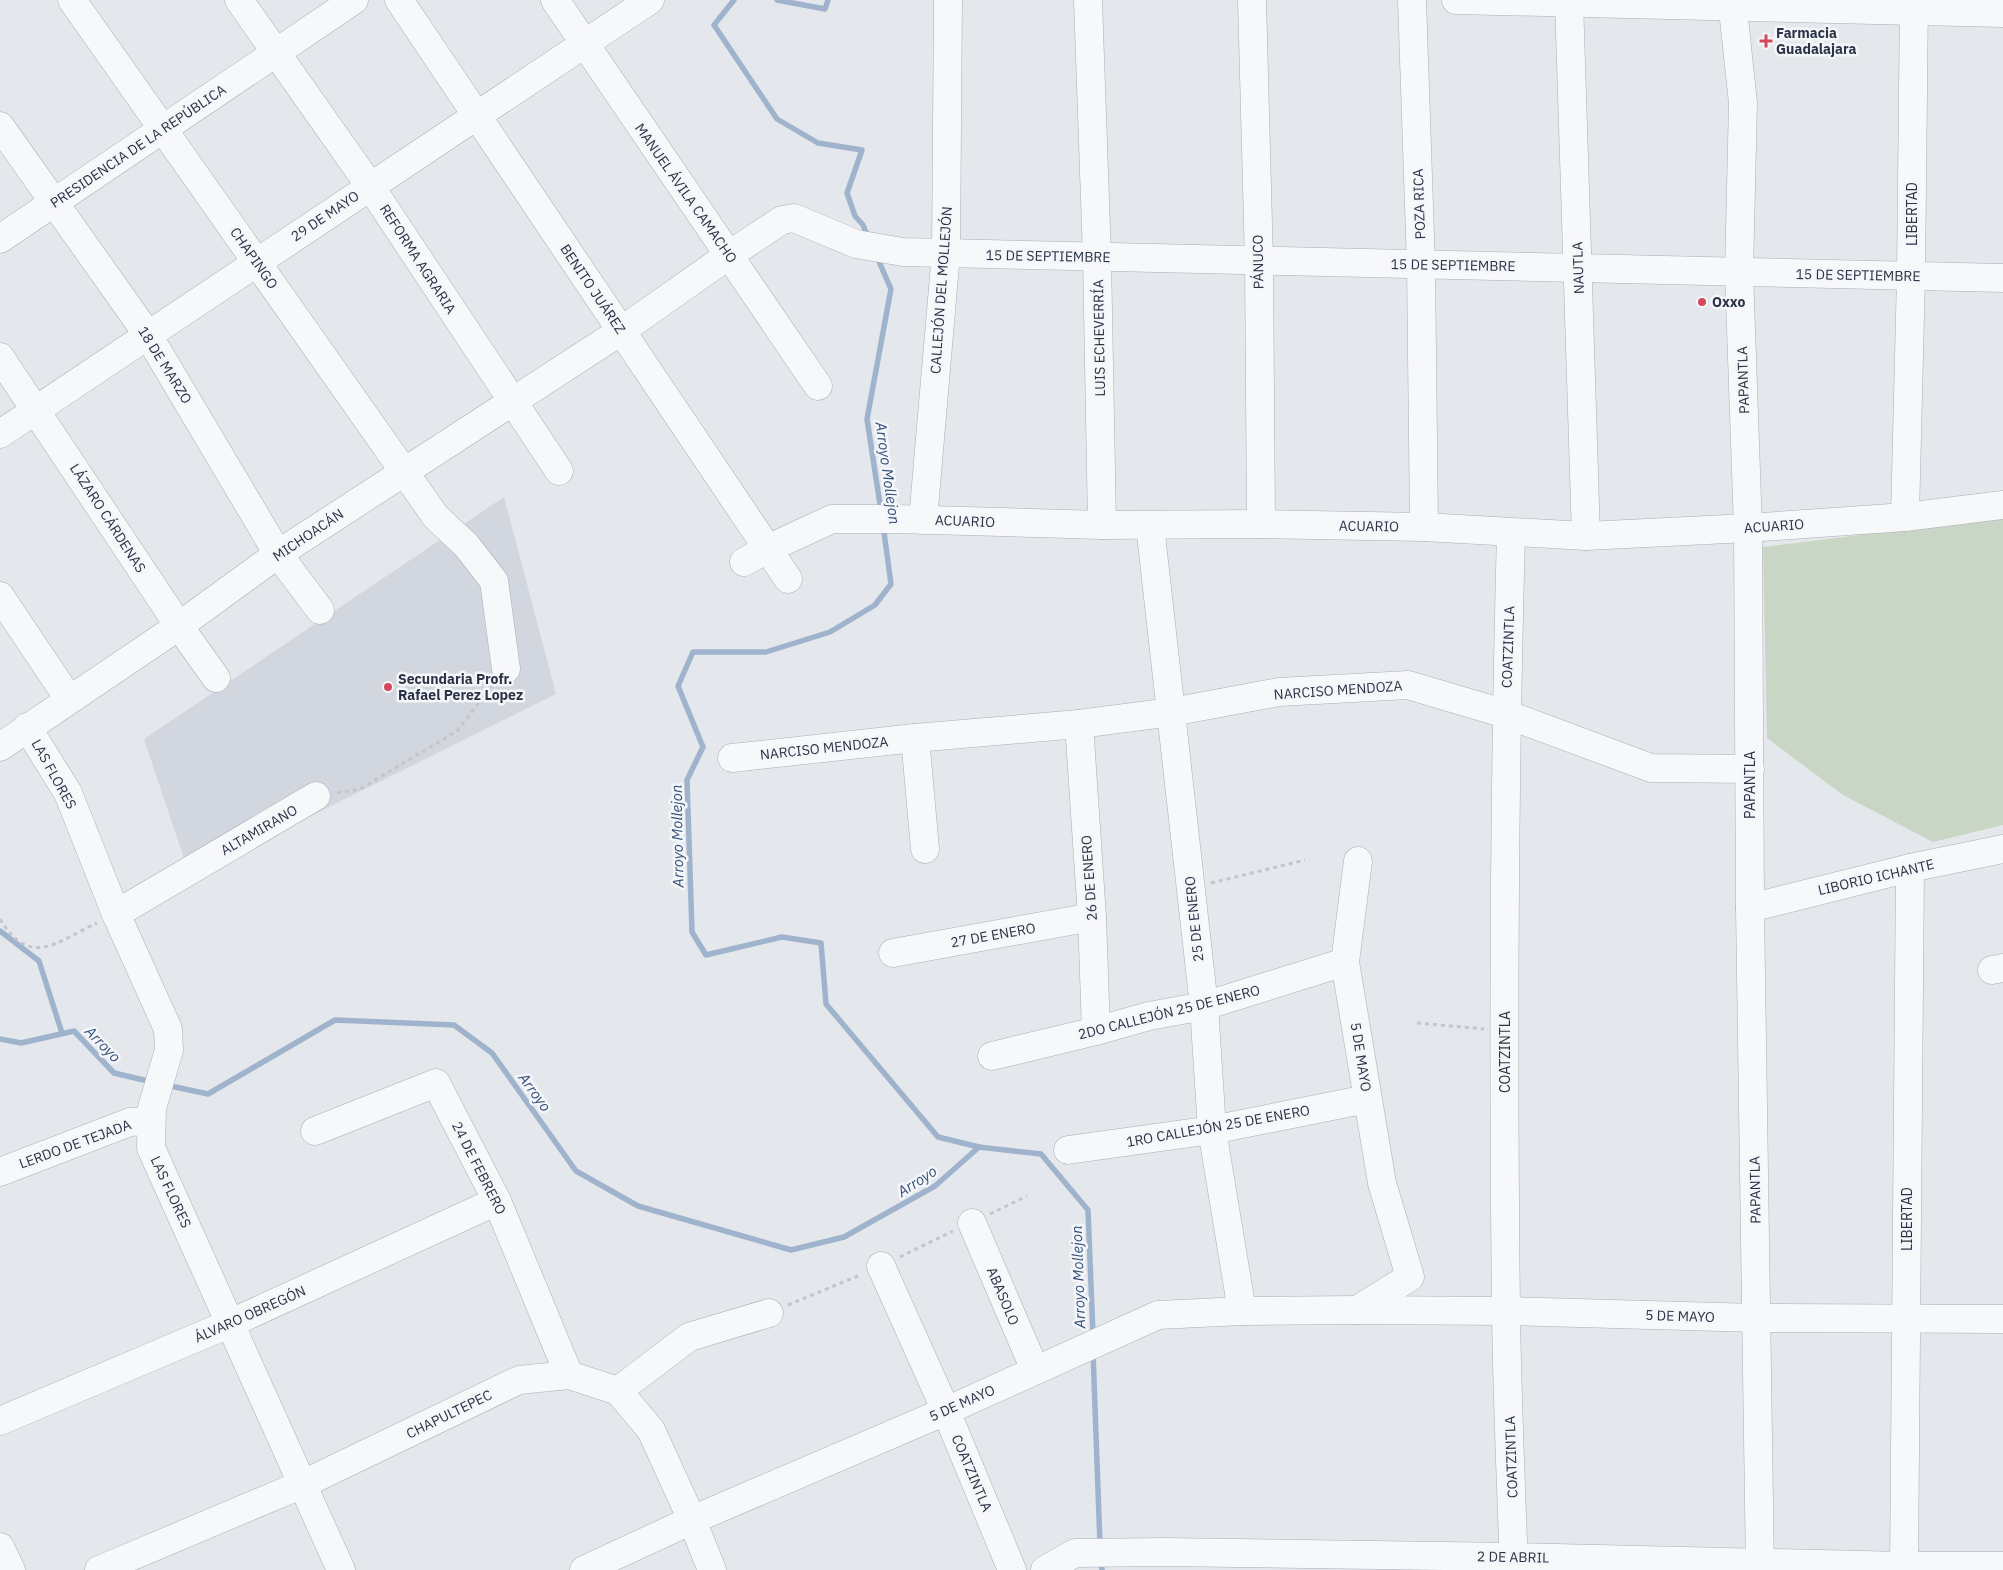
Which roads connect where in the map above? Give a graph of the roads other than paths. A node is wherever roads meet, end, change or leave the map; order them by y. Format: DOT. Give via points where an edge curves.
graph roads {
  1 [pos="72,0"];
  2 [pos="239,0"];
  3 [pos="354,0"];
  4 [pos="399,0"];
  5 [pos="555,0"];
  6 [pos="650,0"];
  7 [pos="948,0"];
  8 [pos="1088,0"];
  9 [pos="1252,0"];
  10 [pos="1412,0"];
  11 [pos="1456,0"];
  12 [pos="1569,1"];
  13 [pos="1733,3"];
  14 [pos="1822,4"];
  15 [pos="1913,6"];
  16 [pos="2003,13"];
  17 [pos="584,44"];
  18 [pos="276,52"];
  19 [pos="476,116"];
  20 [pos="0,126"];
  21 [pos="162,129"];
  22 [pos="370,186"];
  23 [pos="54,203"];
  24 [pos="794,218"];
  25 [pos="0,239"];
  26 [pos="946,253"];
  27 [pos="729,254"];
  28 [pos="1098,257"];
  29 [pos="1259,260"];
  30 [pos="256,262"];
  31 [pos="1421,265"];
  32 [pos="1578,268"];
  33 [pos="1739,272"];
  34 [pos="1911,276"];
  35 [pos="2003,278"];
  36 [pos="621,331"];
  37 [pos="148,335"];
  38 [pos="0,357"];
  39 [pos="818,386"];
  40 [pos="513,402"];
  41 [pos="36,410"];
  42 [pos="0,434"];
  43 [pos="560,471"];
  44 [pos="404,472"];
  45 [pos="2003,505"];
  46 [pos="1906,517"];
  47 [pos="923,520"];
  48 [pos="1261,524"];
  49 [pos="1102,525"];
  50 [pos="1150,526"];
  51 [pos="1424,527"];
  52 [pos="1748,528"];
  53 [pos="1511,533"];
  54 [pos="1586,536"];
  55 [pos="278,554"];
  56 [pos="756,556"];
  57 [pos="788,579"];
  58 [pos="0,596"];
  59 [pos="320,610"];
  60 [pos="179,626"];
  61 [pos="506,669"];
  62 [pos="216,678"];
  63 [pos="69,699"];
  64 [pos="1172,712"];
  65 [pos="1506,714"];
  66 [pos="1079,724"];
  67 [pos="27,727"];
  68 [pos="915,738"];
  69 [pos="0,747"];
  70 [pos="732,758"];
  71 [pos="1750,769"];
  72 [pos="316,796"];
  73 [pos="925,849"];
  74 [pos="2003,849"];
  75 [pos="1358,860"];
  76 [pos="1910,868"];
  77 [pos="1750,908"];
  78 [pos="116,914"];
  79 [pos="1092,917"];
  80 [pos="893,952"];
  81 [pos="1345,962"];
  82 [pos="1204,1006"];
  83 [pos="1096,1031"];
  84 [pos="992,1056"];
  85 [pos="1368,1099"];
  86 [pos="151,1114"];
  87 [pos="1212,1130"];
  88 [pos="315,1131"];
  89 [pos="1068,1150"];
  90 [pos="0,1172"];
  91 [pos="497,1200"];
  92 [pos="972,1222"];
  93 [pos="881,1266"];
  94 [pos="1357,1310"];
  95 [pos="1242,1311"];
  96 [pos="1506,1311"];
  97 [pos="769,1314"];
  98 [pos="1757,1318"];
  99 [pos="1907,1318"];
  100 [pos="2003,1319"];
  101 [pos="231,1323"];
  102 [pos="1044,1366"];
  103 [pos="569,1375"];
  104 [pos="618,1391"];
  105 [pos="946,1411"];
  106 [pos="0,1421"];
  107 [pos="303,1484"];
  108 [pos="692,1520"];
  109 [pos="0,1547"];
  110 [pos="1205,1561"];
  111 [pos="1514,1563"];
  112 [pos="1760,1566"];
  113 [pos="2003,1566"];
  114 [pos="1904,1568"];
  115 [pos="11,1570"];
  116 [pos="98,1570"];
  117 [pos="342,1570"];
  118 [pos="584,1570"];
  119 [pos="712,1570"];
  120 [pos="1012,1570"];
  121 [pos="1045,1570"];
  1 -- 21 [label="street, CHAPINGO"];
  2 -- 18 [label="street, REFORMA AGRARIA"];
  3 -- 18 [label="street, PRESIDENCIA DE LA REPÚBLICA"];
  4 -- 19 [label="street, BENITO JUÁREZ"];
  5 -- 17 [label="street, MANUEL ÁVILA CAMACHO"];
  6 -- 17 [label="street, 29 DE MAYO"];
  7 -- 26 [label="street, CALLEJÓN DEL MOLLEJÓN"];
  8 -- 28 [label="street, LUIS ECHEVERRÍA"];
  9 -- 29 [label="street, PÁNUCO"];
  10 -- 31 [label="street, POZA RICA"];
  11 -- 12 [label="street"];
  12 -- 13 [label="street"];
  12 -- 32 [label="street, NAUTLA"];
  13 -- 14 [label="street"];
  13 -- 33 [label="street, PAPANTLA" via="1743,102"];
  14 -- 15 [label="street"];
  15 -- 16 [label="street"];
  15 -- 34 [label="street, LIBERTAD"];
  17 -- 19 [label="street, 29 DE MAYO"];
  17 -- 27 [label="street, MANUEL ÁVILA CAMACHO"];
  18 -- 21 [label="street, PRESIDENCIA DE LA REPÚBLICA"];
  18 -- 22 [label="street, REFORMA AGRARIA"];
  19 -- 22 [label="street, 29 DE MAYO"];
  19 -- 36 [label="street, BENITO JUÁREZ"];
  20 -- 23 [label="street, 18 DE MARZO"];
  21 -- 23 [label="street, PRESIDENCIA DE LA REPÚBLICA"];
  21 -- 30 [label="street, CHAPINGO"];
  22 -- 30 [label="street, 29 DE MAYO"];
  22 -- 40 [label="street, REFORMA AGRARIA"];
  23 -- 25 [label="street, PRESIDENCIA DE LA REPÚBLICA"];
  23 -- 37 [label="street, 18 DE MARZO"];
  24 -- 26 [label="street, 15 DE SEPTIEMBRE" via="856,244 903,252"];
  24 -- 27 [label="street, MICHOACÁN" via="782,220"];
  26 -- 28 [label="street, 15 DE SEPTIEMBRE"];
  26 -- 47 [label="street, CALLEJÓN DEL MOLLEJÓN"];
  27 -- 36 [label="street, MICHOACÁN"];
  27 -- 39 [label="street, MANUEL ÁVILA CAMACHO"];
  28 -- 29 [label="street, 15 DE SEPTIEMBRE"];
  28 -- 49 [label="street, LUIS ECHEVERRÍA"];
  29 -- 31 [label="street, 15 DE SEPTIEMBRE"];
  29 -- 48 [label="street, PÁNUCO"];
  30 -- 37 [label="street, 29 DE MAYO"];
  30 -- 44 [label="street, CHAPINGO"];
  31 -- 32 [label="street, 15 DE SEPTIEMBRE"];
  31 -- 51 [label="street, POZA RICA"];
  32 -- 33 [label="street, 15 DE SEPTIEMBRE"];
  32 -- 54 [label="street, NAUTLA"];
  33 -- 34 [label="street, 15 DE SEPTIEMBRE"];
  33 -- 52 [label="street, PAPANTLA"];
  34 -- 35 [label="street, 15 DE SEPTIEMBRE"];
  34 -- 46 [label="street, LIBERTAD"];
  36 -- 40 [label="street, MICHOACÁN"];
  36 -- 56 [label="street, BENITO JUÁREZ"];
  37 -- 41 [label="street, 29 DE MAYO"];
  37 -- 55 [label="street, 18 DE MARZO"];
  38 -- 41 [label="street, LÁZARO CÁRDENAS"];
  40 -- 43 [label="street, REFORMA AGRARIA"];
  40 -- 44 [label="street, MICHOACÁN"];
  41 -- 42 [label="street, 29 DE MAYO"];
  41 -- 60 [label="street, LÁZARO CÁRDENAS"];
  44 -- 55 [label="street, MICHOACÁN"];
  44 -- 61 [label="street, CHAPINGO" via="436,517 466,545 494,581"];
  45 -- 46 [label="street, ACUARIO"];
  46 -- 52 [label="street, ACUARIO"];
  47 -- 49 [label="street, ACUARIO"];
  47 -- 56 [label="street, ACUARIO" via="832,519"];
  48 -- 50 [label="street, ACUARIO"];
  48 -- 51 [label="street, ACUARIO"];
  49 -- 50 [label="street, ACUARIO"];
  50 -- 64 [label="street, 25 DE ENERO"];
  51 -- 53 [label="street, ACUARIO"];
  52 -- 54 [label="street, ACUARIO"];
  52 -- 71 [label="street, PAPANTLA"];
  53 -- 54 [label="street, ACUARIO"];
  53 -- 65 [label="street, COATZINTLA"];
  55 -- 59 [label="street, 18 DE MARZO"];
  55 -- 60 [label="street, MICHOACÁN"];
  56 -- 57 [label="street, BENITO JUÁREZ"];
  58 -- 63 [label="street"];
  60 -- 62 [label="street, LÁZARO CÁRDENAS"];
  60 -- 63 [label="street, MICHOACÁN"];
  63 -- 67 [label="street, MICHOACÁN"];
  64 -- 65 [label="street, NARCISO MENDOZA" via="1279,692 1408,686"];
  64 -- 66 [label="street, NARCISO MENDOZA"];
  64 -- 82 [label="street, 25 DE ENERO"];
  65 -- 71 [label="street, NARCISO MENDOZA" via="1651,768"];
  65 -- 96 [label="street, COATZINTLA"];
  66 -- 68 [label="street, NARCISO MENDOZA"];
  66 -- 79 [label="street, 26 DE ENERO"];
  67 -- 69 [label="street, MICHOACÁN"];
  67 -- 78 [label="street, LAS FLORES" via="68,794"];
  68 -- 70 [label="street, NARCISO MENDOZA"];
  68 -- 73 [label="street"];
  71 -- 77 [label="street, PAPANTLA"];
  72 -- 78 [label="street, ALTAMIRANO"];
  74 -- 76 [label="street, LIBORIO ICHANTE"];
  75 -- 81 [label="street, 5 DE MAYO"];
  76 -- 77 [label="street, LIBORIO ICHANTE"];
  76 -- 99 [label="street, LIBERTAD"];
  77 -- 98 [label="street, PAPANTLA"];
  78 -- 86 [label="street, LAS FLORES" via="168,1029 169,1050"];
  79 -- 80 [label="street, 27 DE ENERO"];
  79 -- 83 [label="street, 26 DE ENERO"];
  81 -- 82 [label="street, 2DO CALLEJÓN 25 DE ENERO"];
  81 -- 85 [label="street, 5 DE MAYO"];
  82 -- 83 [label="street, 2DO CALLEJÓN 25 DE ENERO" via="1149,1016"];
  82 -- 87 [label="street, 25 DE ENERO"];
  83 -- 84 [label="street, 2DO CALLEJÓN 25 DE ENERO"];
  85 -- 87 [label="street, 1RO CALLEJÓN 25 DE ENERO"];
  85 -- 94 [label="street, 5 DE MAYO" via="1382,1183 1410,1277"];
  86 -- 90 [label="street, LERDO DE TEJADA"];
  86 -- 101 [label="street, LAS FLORES" via="151,1148"];
  87 -- 89 [label="street, 1RO CALLEJÓN 25 DE ENERO"];
  87 -- 95 [label="street, 25 DE ENERO"];
  88 -- 91 [label="street, 24 DE FEBRERO" via="436,1083"];
  91 -- 101 [label="street, ÁLVARO OBREGÓN"];
  91 -- 103 [label="street, 24 DE FEBRERO"];
  92 -- 102 [label="street, ABASOLO"];
  93 -- 105 [label="street, COATZINTLA"];
  94 -- 95 [label="street, 5 DE MAYO"];
  94 -- 96 [label="street, 5 DE MAYO"];
  95 -- 102 [label="street, 5 DE MAYO" via="1158,1315"];
  96 -- 98 [label="street, 5 DE MAYO"];
  96 -- 111 [label="street, COATZINTLA"];
  97 -- 104 [label="street" via="689,1338"];
  98 -- 99 [label="street, 5 DE MAYO"];
  98 -- 112 [label="street, PAPANTLA"];
  99 -- 100 [label="street, 5 DE MAYO"];
  99 -- 114 [label="street, LIBERTAD"];
  101 -- 106 [label="street, ÁLVARO OBREGÓN"];
  101 -- 107 [label="street, LAS FLORES"];
  102 -- 105 [label="street, 5 DE MAYO"];
  103 -- 104 [label="street, CHAPULTEPEC"];
  103 -- 107 [label="street, CHAPULTEPEC" via="519,1380"];
  104 -- 108 [label="street" via="651,1430"];
  105 -- 108 [label="street, 5 DE MAYO"];
  105 -- 120 [label="street, COATZINTLA"];
  107 -- 116 [label="street, CHAPULTEPEC"];
  107 -- 117 [label="street, LAS FLORES"];
  108 -- 118 [label="street, 5 DE MAYO"];
  108 -- 119 [label="street"];
  109 -- 115 [label="street"];
  110 -- 111 [label="street, 2 DE ABRIL"];
  110 -- 121 [label="street, 2 DE ABRIL" via="1165,1552 1075,1553"];
  111 -- 112 [label="street, 2 DE ABRIL"];
  112 -- 114 [label="street, 2 DE ABRIL"];
  113 -- 114 [label="street, 2 DE ABRIL"];
}
